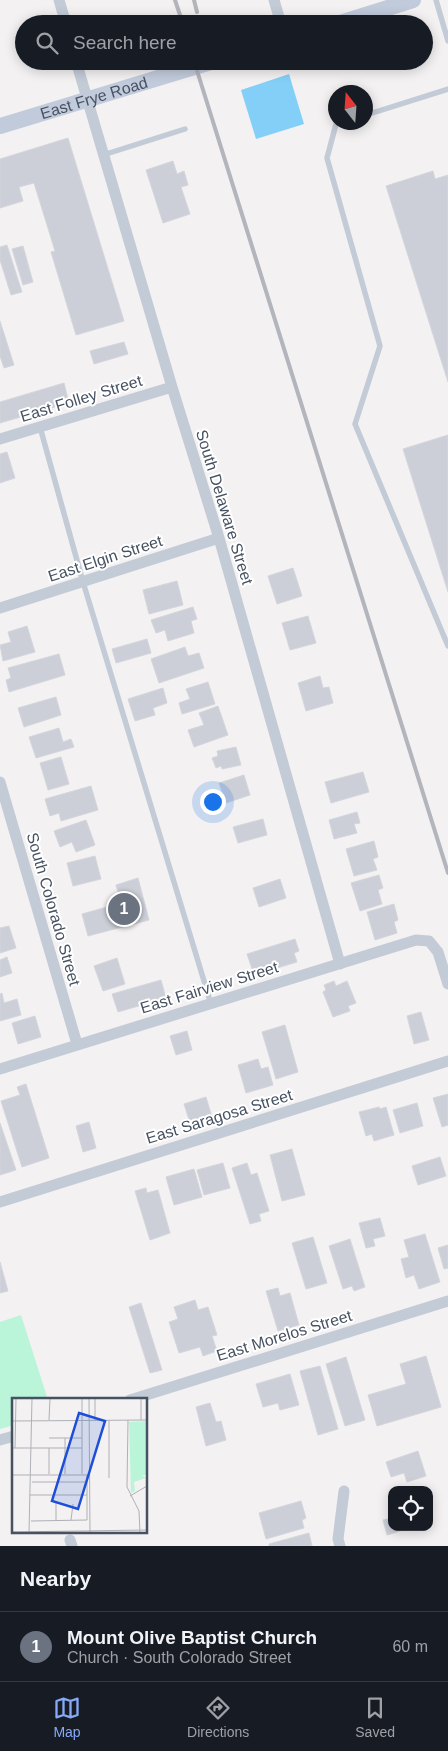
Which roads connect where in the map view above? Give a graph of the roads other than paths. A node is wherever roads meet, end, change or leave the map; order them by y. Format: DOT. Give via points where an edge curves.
graph roads {
  1 [pos="59,0"];
  2 [pos="274,0"];
  3 [pos="413,0"];
  4 [pos="436,0"];
  5 [pos="63,15"];
  6 [pos="278,15"];
  7 [pos="366,15"];
  8 [pos="448,41"];
  9 [pos="79,70"];
  10 [pos="185,70"];
  11 [pos="448,89"];
  12 [pos="87,100"];
  13 [pos="373,113"];
  14 [pos="0,126"];
  15 [pos="185,129"];
  16 [pos="334,130"];
  17 [pos="103,155"];
  18 [pos="172,387"];
  19 [pos="40,427"];
  20 [pos="0,439"];
  21 [pos="219,538"];
  22 [pos="83,582"];
  23 [pos="0,608"];
  24 [pos="448,646"];
  25 [pos="0,782"];
  26 [pos="340,964"];
  27 [pos="448,984"];
  28 [pos="210,1004"];
  29 [pos="78,1044"];
  30 [pos="448,1061"];
  31 [pos="0,1069"];
  32 [pos="0,1202"];
  33 [pos="448,1301"];
  34 [pos="136,1398"];
  35 [pos="344,1490"];
  36 [pos="340,1546"];
  1 -- 5 [label="street"];
  2 -- 6 [label="street"];
  3 -- 7 [label="street"];
  4 -- 8 [label="lane"];
  9 -- 12 [label="street, South Delaware Street"];
  10 -- 12 [label="street, East Frye Road"];
  11 -- 13 [label="lane"];
  12 -- 14 [label="street, East Frye Road"];
  12 -- 17 [label="street, South Delaware Street"];
  15 -- 17 [label="lane"];
  16 -- 24 [label="lane" via="327,158 380,346 355,424"];
  17 -- 18 [label="street, South Delaware Street"];
  18 -- 19 [label="street, East Folley Street"];
  18 -- 21 [label="street, South Delaware Street"];
  19 -- 20 [label="street, East Folley Street"];
  19 -- 22 [label="lane"];
  21 -- 22 [label="street, East Elgin Street"];
  21 -- 26 [label="street, South Delaware Street"];
  22 -- 23 [label="street, East Elgin Street"];
  22 -- 28 [label="lane"];
  25 -- 29 [label="street, South Colorado Street"];
  26 -- 27 [label="street, East Fairview Street" via="416,940 428,941 438,952"];
  26 -- 28 [label="street, East Fairview Street"];
  28 -- 29 [label="street, East Fairview Street"];
  29 -- 31 [label="street, East Fairview Street"];
  30 -- 32 [label="street, East Saragosa Street"];
  33 -- 34 [label="street, East Morelos Street"];
  35 -- 36 [label="street"];
}
